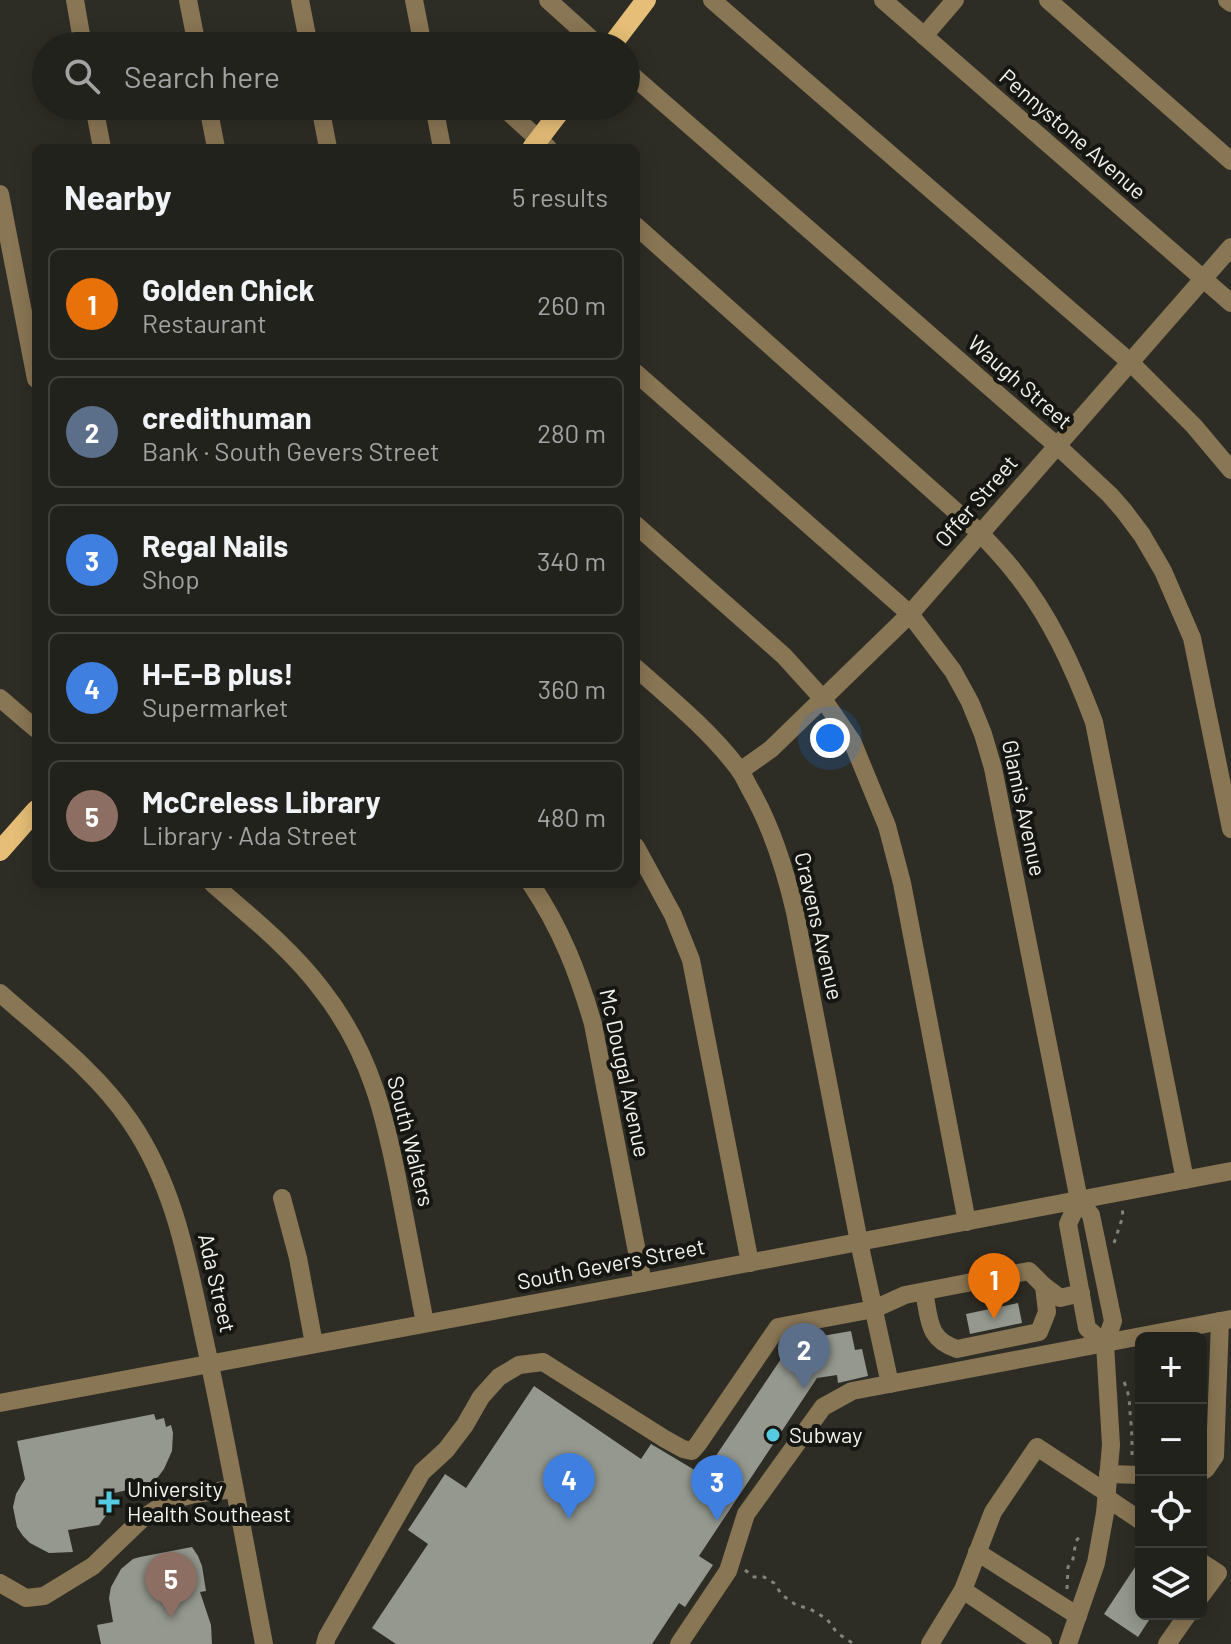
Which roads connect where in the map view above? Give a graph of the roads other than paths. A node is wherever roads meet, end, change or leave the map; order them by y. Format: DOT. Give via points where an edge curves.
graph roads {
  1 [pos="75,0"];
  2 [pos="188,0"];
  3 [pos="300,0"];
  4 [pos="414,0"];
  5 [pos="548,0"];
  6 [pos="646,0"];
  7 [pos="712,0"];
  8 [pos="883,0"];
  9 [pos="955,0"];
  10 [pos="1048,0"];
  11 [pos="81,32"];
  12 [pos="194,32"];
  13 [pos="306,32"];
  14 [pos="420,32"];
  15 [pos="583,32"];
  16 [pos="622,32"];
  17 [pos="924,36"];
  18 [pos="640,82"];
  19 [pos="97,120"];
  20 [pos="211,120"];
  21 [pos="323,120"];
  22 [pos="437,120"];
  23 [pos="516,120"];
  24 [pos="555,120"];
  25 [pos="101,144"];
  26 [pos="215,144"];
  27 [pos="327,144"];
  28 [pos="441,144"];
  29 [pos="539,144"];
  30 [pos="541,144"];
  31 [pos="1231,161"];
  32 [pos="0,194"];
  33 [pos="640,230"];
  34 [pos="1231,247"];
  35 [pos="1202,279"];
  36 [pos="1231,303"];
  37 [pos="32,358"];
  38 [pos="1130,362"];
  39 [pos="640,377"];
  40 [pos="1056,446"];
  41 [pos="1231,470"];
  42 [pos="640,529"];
  43 [pos="980,533"];
  44 [pos="910,614"];
  45 [pos="640,672"];
  46 [pos="0,698"];
  47 [pos="823,699"];
  48 [pos="32,726"];
  49 [pos="740,771"];
  50 [pos="32,815"];
  51 [pos="1231,829"];
  52 [pos="0,851"];
  53 [pos="640,854"];
  54 [pos="217,888"];
  55 [pos="534,888"];
  56 [pos="0,993"];
  57 [pos="1231,1171"];
  58 [pos="1185,1180"];
  59 [pos="282,1198"];
  60 [pos="1079,1200"];
  61 [pos="967,1222"];
  62 [pos="859,1242"];
  63 [pos="750,1263"];
  64 [pos="643,1283"];
  65 [pos="1044,1286"];
  66 [pos="924,1292"];
  67 [pos="1081,1293"];
  68 [pos="874,1309"];
  69 [pos="1226,1320"];
  70 [pos="425,1323"];
  71 [pos="314,1344"];
  72 [pos="1105,1344"];
  73 [pos="210,1363"];
  74 [pos="890,1384"];
  75 [pos="0,1403"];
  76 [pos="1207,1468"];
  77 [pos="1108,1474"];
  78 [pos="1135,1475"];
  79 [pos="234,1489"];
  80 [pos="1107,1496"];
  81 [pos="1135,1517"];
  82 [pos="977,1552"];
  83 [pos="1207,1566"];
  84 [pos="0,1583"];
  85 [pos="1207,1588"];
  86 [pos="963,1590"];
  87 [pos="1078,1616"];
  88 [pos="1184,1620"];
  89 [pos="1075,1641"];
  90 [pos="264,1644"];
  91 [pos="325,1644"];
  92 [pos="679,1644"];
  93 [pos="930,1644"];
  94 [pos="1043,1644"];
  95 [pos="1167,1644"];
  1 -- 11 [label="street"];
  2 -- 12 [label="street"];
  3 -- 13 [label="street"];
  4 -- 14 [label="street"];
  5 -- 15 [label="street"];
  6 -- 16 [label="main road"];
  7 -- 38 [label="street"];
  8 -- 17 [label="street, Pennystone Avenue"];
  9 -- 17 [label="street"];
  10 -- 31 [label="street"];
  17 -- 35 [label="street, Pennystone Avenue"];
  18 -- 40 [label="street, Waugh Street"];
  19 -- 25 [label="street"];
  20 -- 26 [label="street"];
  21 -- 27 [label="street"];
  22 -- 28 [label="street"];
  23 -- 29 [label="street"];
  24 -- 30 [label="main road"];
  32 -- 37 [label="street"];
  33 -- 43 [label="street"];
  34 -- 35 [label="street, Offer Street"];
  35 -- 36 [label="street, Pennystone Avenue"];
  35 -- 38 [label="street, Offer Street"];
  38 -- 40 [label="street, Offer Street"];
  38 -- 41 [label="street"];
  39 -- 44 [label="street, Glamis Avenue"];
  40 -- 43 [label="street, Offer Street"];
  40 -- 51 [label="street, Waugh Street" via="1124,511 1163,571 1192,638"];
  42 -- 47 [label="street" via="784,656"];
  43 -- 44 [label="street, Offer Street"];
  43 -- 58 [label="street" via="1048,621 1094,722"];
  44 -- 47 [label="street, Offer Street"];
  44 -- 60 [label="street, Glamis Avenue" via="970,702 993,768"];
  45 -- 49 [label="street, Cravens Avenue"];
  46 -- 48 [label="street"];
  47 -- 49 [label="street, Offer Street"];
  47 -- 61 [label="street" via="852,741 887,826"];
  49 -- 62 [label="street, Cravens Avenue" via="786,877"];
  50 -- 52 [label="main road"];
  53 -- 63 [label="street" via="691,960"];
  54 -- 70 [label="street, South Walters" via="299,961 345,1022 363,1056 387,1129"];
  55 -- 64 [label="street, Mc Dougal Avenue" via="582,985"];
  56 -- 73 [label="street, Ada Street" via="110,1094 148,1149 173,1205"];
  57 -- 58 [label="street, South Gevers Street"];
  58 -- 60 [label="street, South Gevers Street"];
  59 -- 71 [label="street"];
  60 -- 61 [label="street, South Gevers Street"];
  60 -- 67 [label="street" via="1068,1224"];
  60 -- 72 [label="street" via="1091,1215 1113,1321"];
  61 -- 62 [label="street, South Gevers Street"];
  62 -- 63 [label="street, South Gevers Street"];
  62 -- 68 [label="street, Cravens Avenue"];
  63 -- 64 [label="street, South Gevers Street"];
  64 -- 70 [label="street, South Gevers Street"];
  65 -- 66 [label="street" via="1029,1271"];
  65 -- 66 [label="street" via="1047,1312 1039,1332 957,1349 934,1336"];
  65 -- 67 [label="street" via="1060,1298"];
  66 -- 68 [label="street"];
  67 -- 72 [label="street" via="1087,1328"];
  68 -- 74 [label="street, Cravens Avenue"];
  68 -- 91 [label="street" via="778,1327 692,1451 543,1362 519,1365 499,1377 446,1450 422,1472"];
  69 -- 72 [label="street"];
  69 -- 76 [label="street" via="1215,1456"];
  70 -- 71 [label="street, South Gevers Street"];
  71 -- 73 [label="street, South Gevers Street"];
  72 -- 74 [label="street"];
  72 -- 77 [label="street"];
  73 -- 75 [label="street, South Gevers Street"];
  73 -- 79 [label="street, Ada Street"];
  74 -- 92 [label="street" via="852,1391 823,1407 746,1514 728,1571"];
  77 -- 78 [label="street"];
  77 -- 80 [label="street"];
  79 -- 84 [label="street" via="171,1500 144,1517 93,1566 44,1596 26,1598"];
  79 -- 90 [label="street, Ada Street"];
  80 -- 81 [label="street"];
  80 -- 82 [label="street" via="1037,1447 993,1512"];
  80 -- 87 [label="street" via="1096,1563"];
  82 -- 86 [label="street"];
  82 -- 87 [label="street"];
  83 -- 85 [label="street" via="1218,1573"];
  86 -- 93 [label="street"];
  86 -- 94 [label="street"];
  87 -- 89 [label="street"];
  88 -- 95 [label="street"];
}
